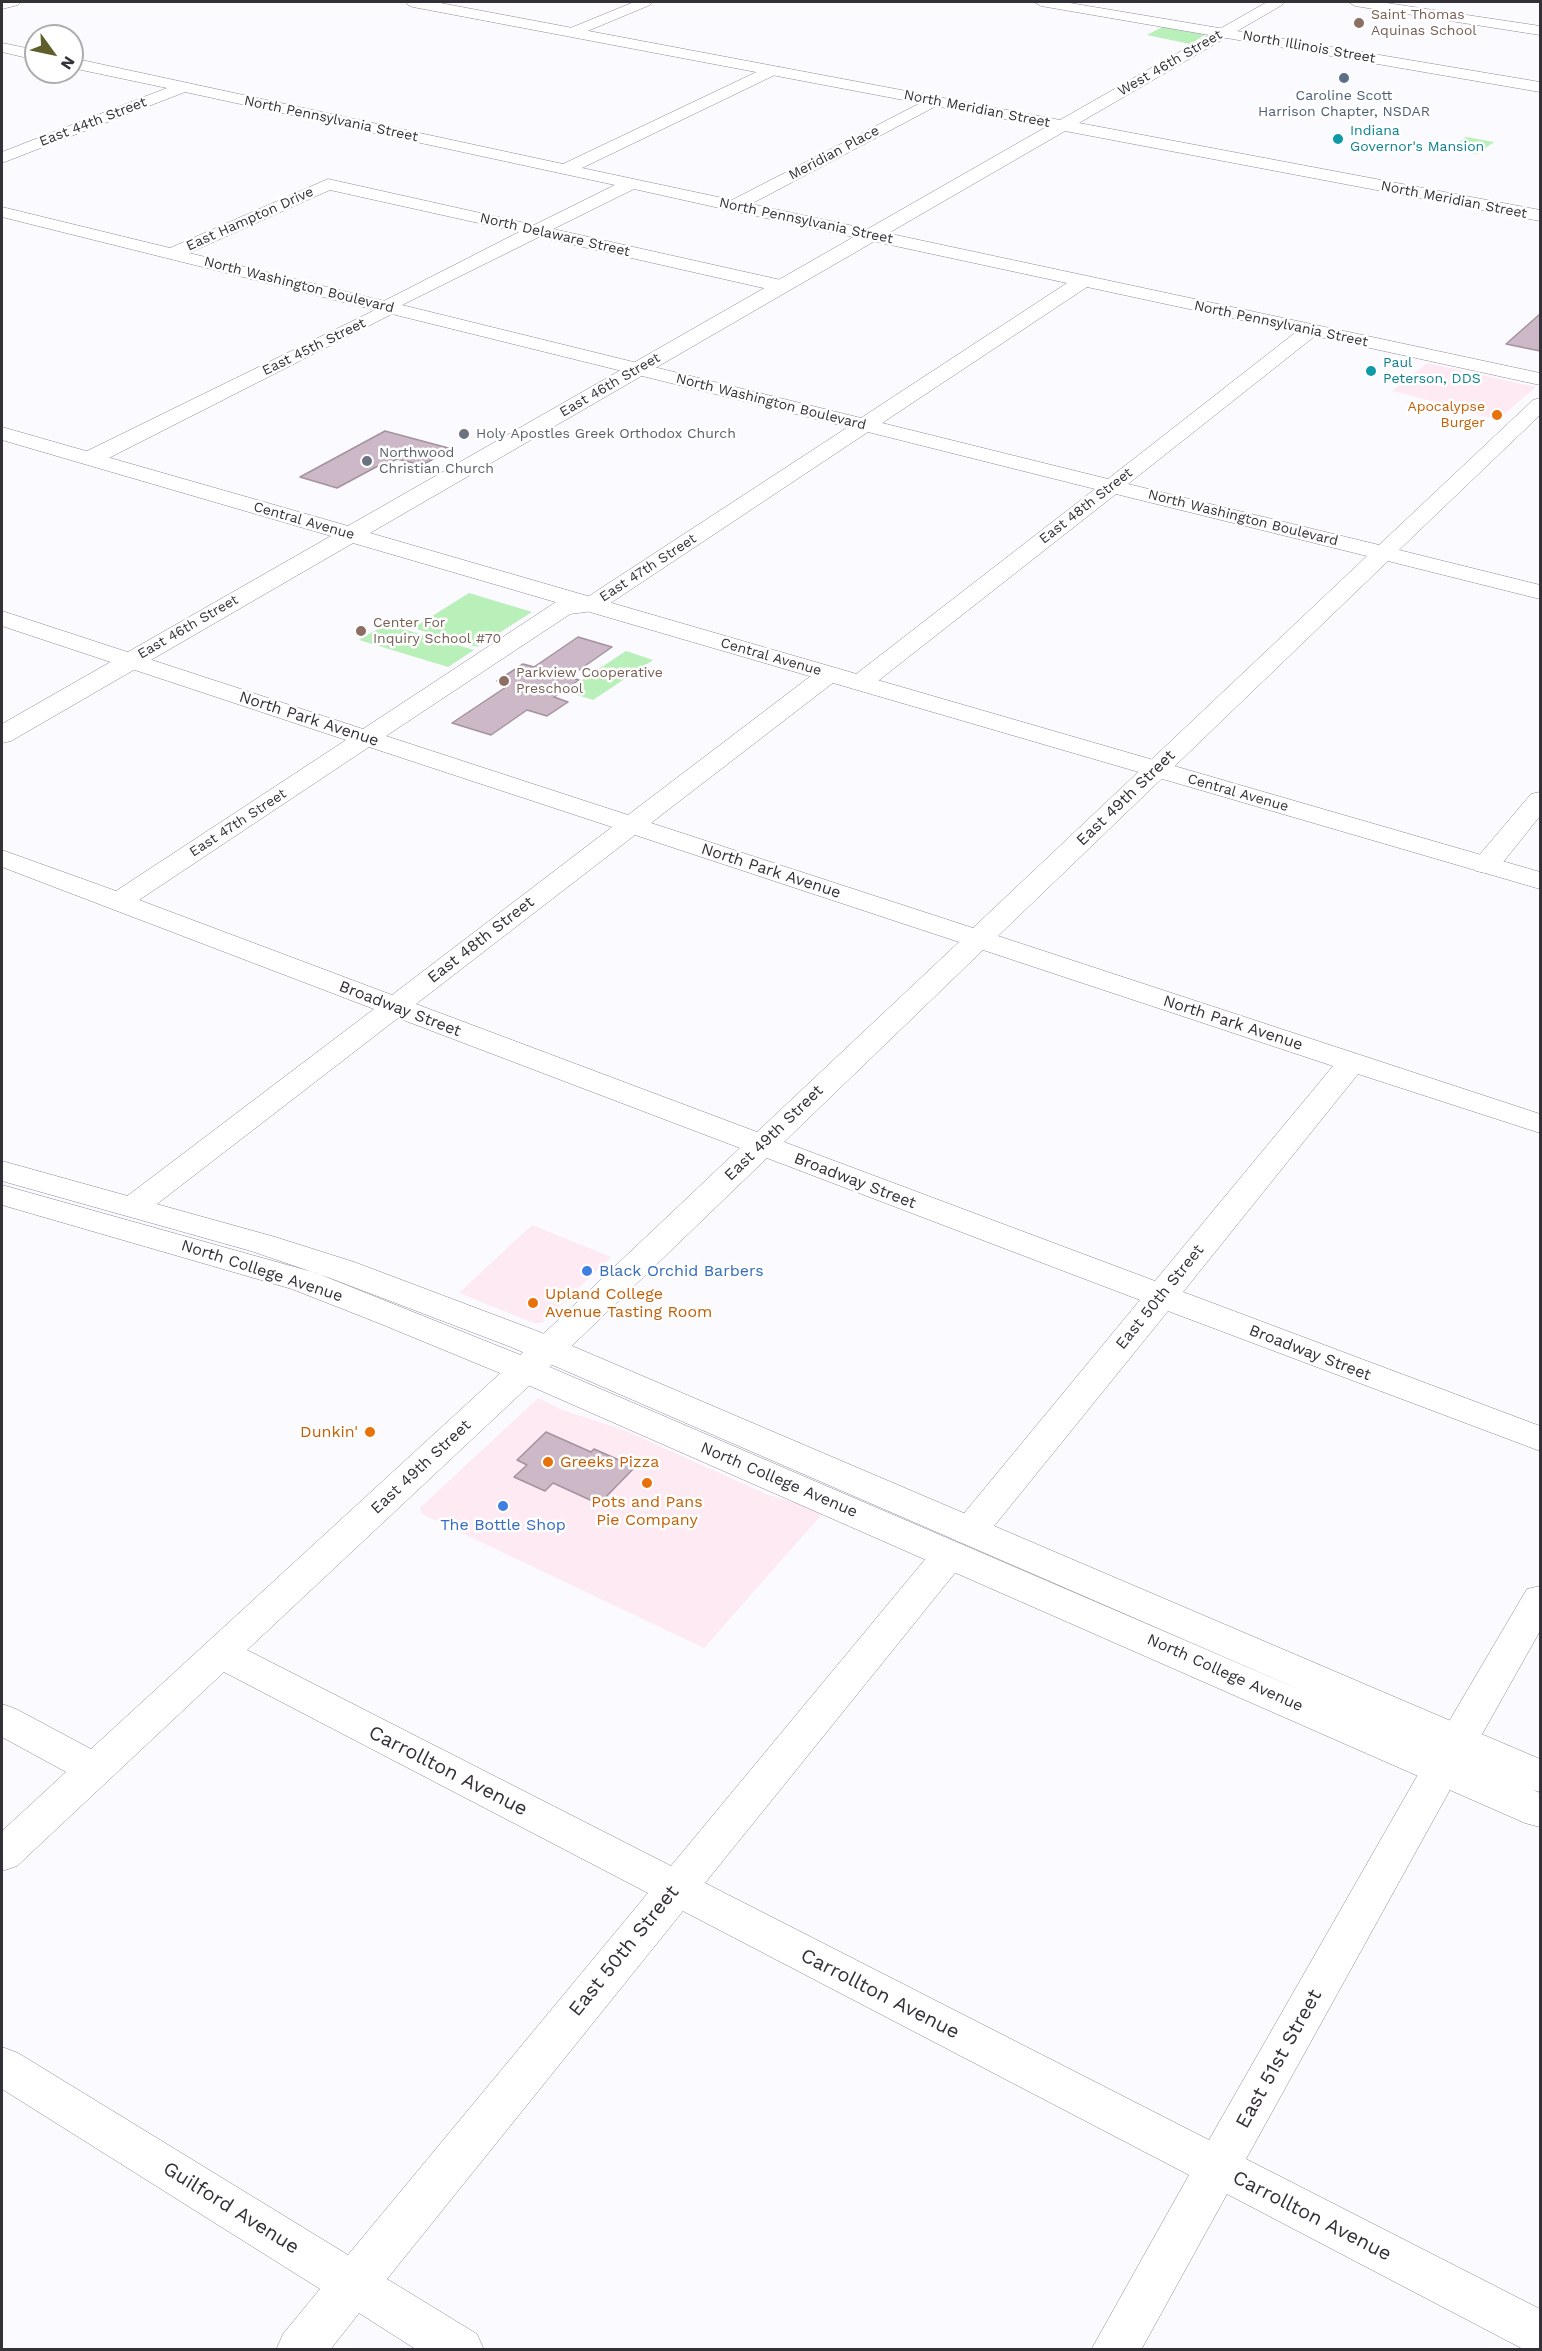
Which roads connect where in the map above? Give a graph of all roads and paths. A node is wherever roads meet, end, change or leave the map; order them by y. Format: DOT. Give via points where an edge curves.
graph roads {
  1 [pos="13,2"];
  2 [pos="413,2"];
  3 [pos="645,2"];
  4 [pos="1050,2"];
  5 [pos="1278,2"];
  6 [pos="1355,2"];
  7 [pos="2,5"];
  8 [pos="1540,31"];
  9 [pos="573,32"];
  10 [pos="1222,33"];
  11 [pos="2,48"];
  12 [pos="24,53"];
  13 [pos="84,66"];
  14 [pos="773,70"];
  15 [pos="1540,70"];
  16 [pos="1522,84"];
  17 [pos="184,87"];
  18 [pos="1540,87"];
  19 [pos="934,100"];
  20 [pos="1062,125"];
  21 [pos="2,158"];
  22 [pos="565,169"];
  23 [pos="328,184"];
  24 [pos="631,184"];
  25 [pos="733,206"];
  26 [pos="2,212"];
  27 [pos="1540,216"];
  28 [pos="535,231"];
  29 [pos="870,235"];
  30 [pos="171,254"];
  31 [pos="1083,281"];
  32 [pos="781,286"];
  33 [pos="388,306"];
  34 [pos="1311,330"];
  35 [pos="638,369"];
  36 [pos="1540,379"];
  37 [pos="1540,404"];
  38 [pos="866,425"];
  39 [pos="2,433"];
  40 [pos="91,458"];
  41 [pos="1112,486"];
  42 [pos="350,534"];
  43 [pos="1384,553"];
  44 [pos="1540,592"];
  45 [pos="592,605"];
  46 [pos="2,618"];
  47 [pos="130,661"];
  48 [pos="829,674"];
  49 [pos="860,683"];
  50 [pos="2,735"];
  51 [pos="367,738"];
  52 [pos="1156,769"];
  53 [pos="1540,800"];
  54 [pos="630,825"];
  55 [pos="2,858"];
  56 [pos="1486,865"];
  57 [pos="1540,881"];
  58 [pos="118,902"];
  59 [pos="979,939"];
  60 [pos="394,1007"];
  61 [pos="1352,1062"];
  62 [pos="1540,1124"];
  63 [pos="761,1146"];
  64 [pos="2,1171"];
  65 [pos="2,1194"];
  66 [pos="133,1207"];
  67 [pos="1161,1296"];
  68 [pos="536,1359"];
  69 [pos="1540,1439"];
  70 [pos="959,1543"];
  71 [pos="1540,1599"];
  72 [pos="220,1653"];
  73 [pos="2,1719"];
  74 [pos="1450,1755"];
  75 [pos="94,1769"];
  76 [pos="1540,1776"];
  77 [pos="1540,1810"];
  78 [pos="2,1856"];
  79 [pos="676,1889"];
  80 [pos="2,2066"];
  81 [pos="1218,2167"];
  82 [pos="353,2284"];
  83 [pos="1540,2333"];
  84 [pos="300,2349"];
  85 [pos="460,2349"];
  86 [pos="1116,2349"];
  1 -- 7 [label="street"];
  2 -- 9 [label="main road, North Meridian Street"];
  3 -- 9 [label="street"];
  4 -- 10 [label="street, North Illinois Street"];
  5 -- 10 [label="main road, West 46th Street"];
  6 -- 8 [label="street"];
  9 -- 14 [label="main road, North Meridian Street"];
  10 -- 16 [label="street, North Illinois Street"];
  10 -- 20 [label="main road, West 46th Street"];
  11 -- 12 [label="street"];
  13 -- 17 [label="street, North Pennsylvania Street"];
  14 -- 19 [label="main road, North Meridian Street"];
  14 -- 22 [label="street"];
  15 -- 16 [label="street"];
  16 -- 18 [label="street, North Illinois Street"];
  17 -- 21 [label="street, East 44th Street"];
  17 -- 22 [label="street, North Pennsylvania Street"];
  19 -- 20 [label="main road, North Meridian Street"];
  19 -- 25 [label="street, Meridian Place"];
  20 -- 27 [label="main road, North Meridian Street"];
  20 -- 29 [label="main road, East 46th Street"];
  22 -- 24 [label="street, North Pennsylvania Street"];
  23 -- 28 [label="street, North Delaware Street"];
  23 -- 30 [label="street, East Hampton Drive"];
  24 -- 25 [label="street, North Pennsylvania Street"];
  24 -- 28 [label="street, East 45th Street"];
  25 -- 29 [label="street, North Pennsylvania Street"];
  26 -- 30 [label="street, North Washington Boulevard"];
  28 -- 32 [label="street, North Delaware Street"];
  28 -- 33 [label="street, East 45th Street"];
  29 -- 31 [label="street, North Pennsylvania Street"];
  29 -- 32 [label="main road, East 46th Street"];
  30 -- 33 [label="street, North Washington Boulevard"];
  31 -- 34 [label="street, North Pennsylvania Street"];
  31 -- 38 [label="street, East 47th Street"];
  32 -- 35 [label="main road, East 46th Street"];
  33 -- 35 [label="street, North Washington Boulevard"];
  33 -- 40 [label="street, East 45th Street" via="383,313"];
  34 -- 36 [label="street, North Pennsylvania Street"];
  34 -- 41 [label="street, East 48th Street"];
  35 -- 38 [label="street, North Washington Boulevard"];
  35 -- 42 [label="main road, East 46th Street"];
  37 -- 43 [label="street, East 49th Street"];
  38 -- 41 [label="street, North Washington Boulevard"];
  38 -- 45 [label="street, East 47th Street"];
  39 -- 40 [label="main road, Central Avenue"];
  40 -- 42 [label="main road, Central Avenue"];
  41 -- 43 [label="street, North Washington Boulevard"];
  41 -- 49 [label="street, East 48th Street"];
  42 -- 45 [label="main road, Central Avenue"];
  42 -- 47 [label="main road, East 46th Street"];
  43 -- 44 [label="street, North Washington Boulevard"];
  43 -- 52 [label="street, East 49th Street"];
  45 -- 48 [label="main road, Central Avenue"];
  45 -- 51 [label="street, East 47th Street" via="564,607"];
  46 -- 47 [label="street, North Park Avenue"];
  47 -- 50 [label="main road, East 46th Street"];
  47 -- 51 [label="street, North Park Avenue"];
  48 -- 49 [label="main road, Central Avenue"];
  48 -- 54 [label="street, East 48th Street"];
  49 -- 52 [label="main road, Central Avenue"];
  51 -- 54 [label="street, North Park Avenue"];
  51 -- 58 [label="street, East 47th Street"];
  52 -- 56 [label="main road, Central Avenue"];
  52 -- 59 [label="street, East 49th Street"];
  53 -- 56 [label="street"];
  54 -- 59 [label="street, North Park Avenue"];
  54 -- 60 [label="street, East 48th Street"];
  55 -- 58 [label="street, Broadway Street"];
  56 -- 57 [label="main road, Central Avenue"];
  58 -- 60 [label="street, Broadway Street"];
  59 -- 61 [label="street, North Park Avenue"];
  59 -- 63 [label="street, East 49th Street"];
  60 -- 63 [label="street, Broadway Street"];
  60 -- 66 [label="street, East 48th Street"];
  61 -- 62 [label="street, North Park Avenue"];
  61 -- 67 [label="street, East 50th Street"];
  63 -- 67 [label="street, Broadway Street"];
  63 -- 68 [label="street, East 49th Street"];
  64 -- 66 [label="main road, North College Avenue"];
  65 -- 68 [label="main road, North College Avenue" via="304,1281"];
  66 -- 68 [label="main road, North College Avenue" via="342,1270"];
  67 -- 69 [label="street, Broadway Street"];
  67 -- 70 [label="street, East 50th Street"];
  68 -- 70 [label="main road, North College Avenue"];
  68 -- 72 [label="street, East 49th Street"];
  70 -- 74 [label="main road, North College Avenue"];
  70 -- 79 [label="street, East 50th Street"];
  71 -- 74 [label="street, East 51st Street"];
  72 -- 75 [label="street, East 49th Street"];
  72 -- 79 [label="street, Carrollton Avenue"];
  73 -- 75 [label="street"];
  74 -- 76 [label="main road, North College Avenue"];
  74 -- 77 [label="main road, North College Avenue"];
  74 -- 81 [label="street, East 51st Street"];
  75 -- 78 [label="street, East 49th Street"];
  79 -- 81 [label="street, Carrollton Avenue"];
  79 -- 82 [label="street, East 50th Street"];
  80 -- 82 [label="street, Guilford Avenue"];
  81 -- 83 [label="street, Carrollton Avenue"];
  81 -- 86 [label="street, East 51st Street"];
  82 -- 84 [label="street, East 50th Street"];
  82 -- 85 [label="street, Guilford Avenue"];
}
